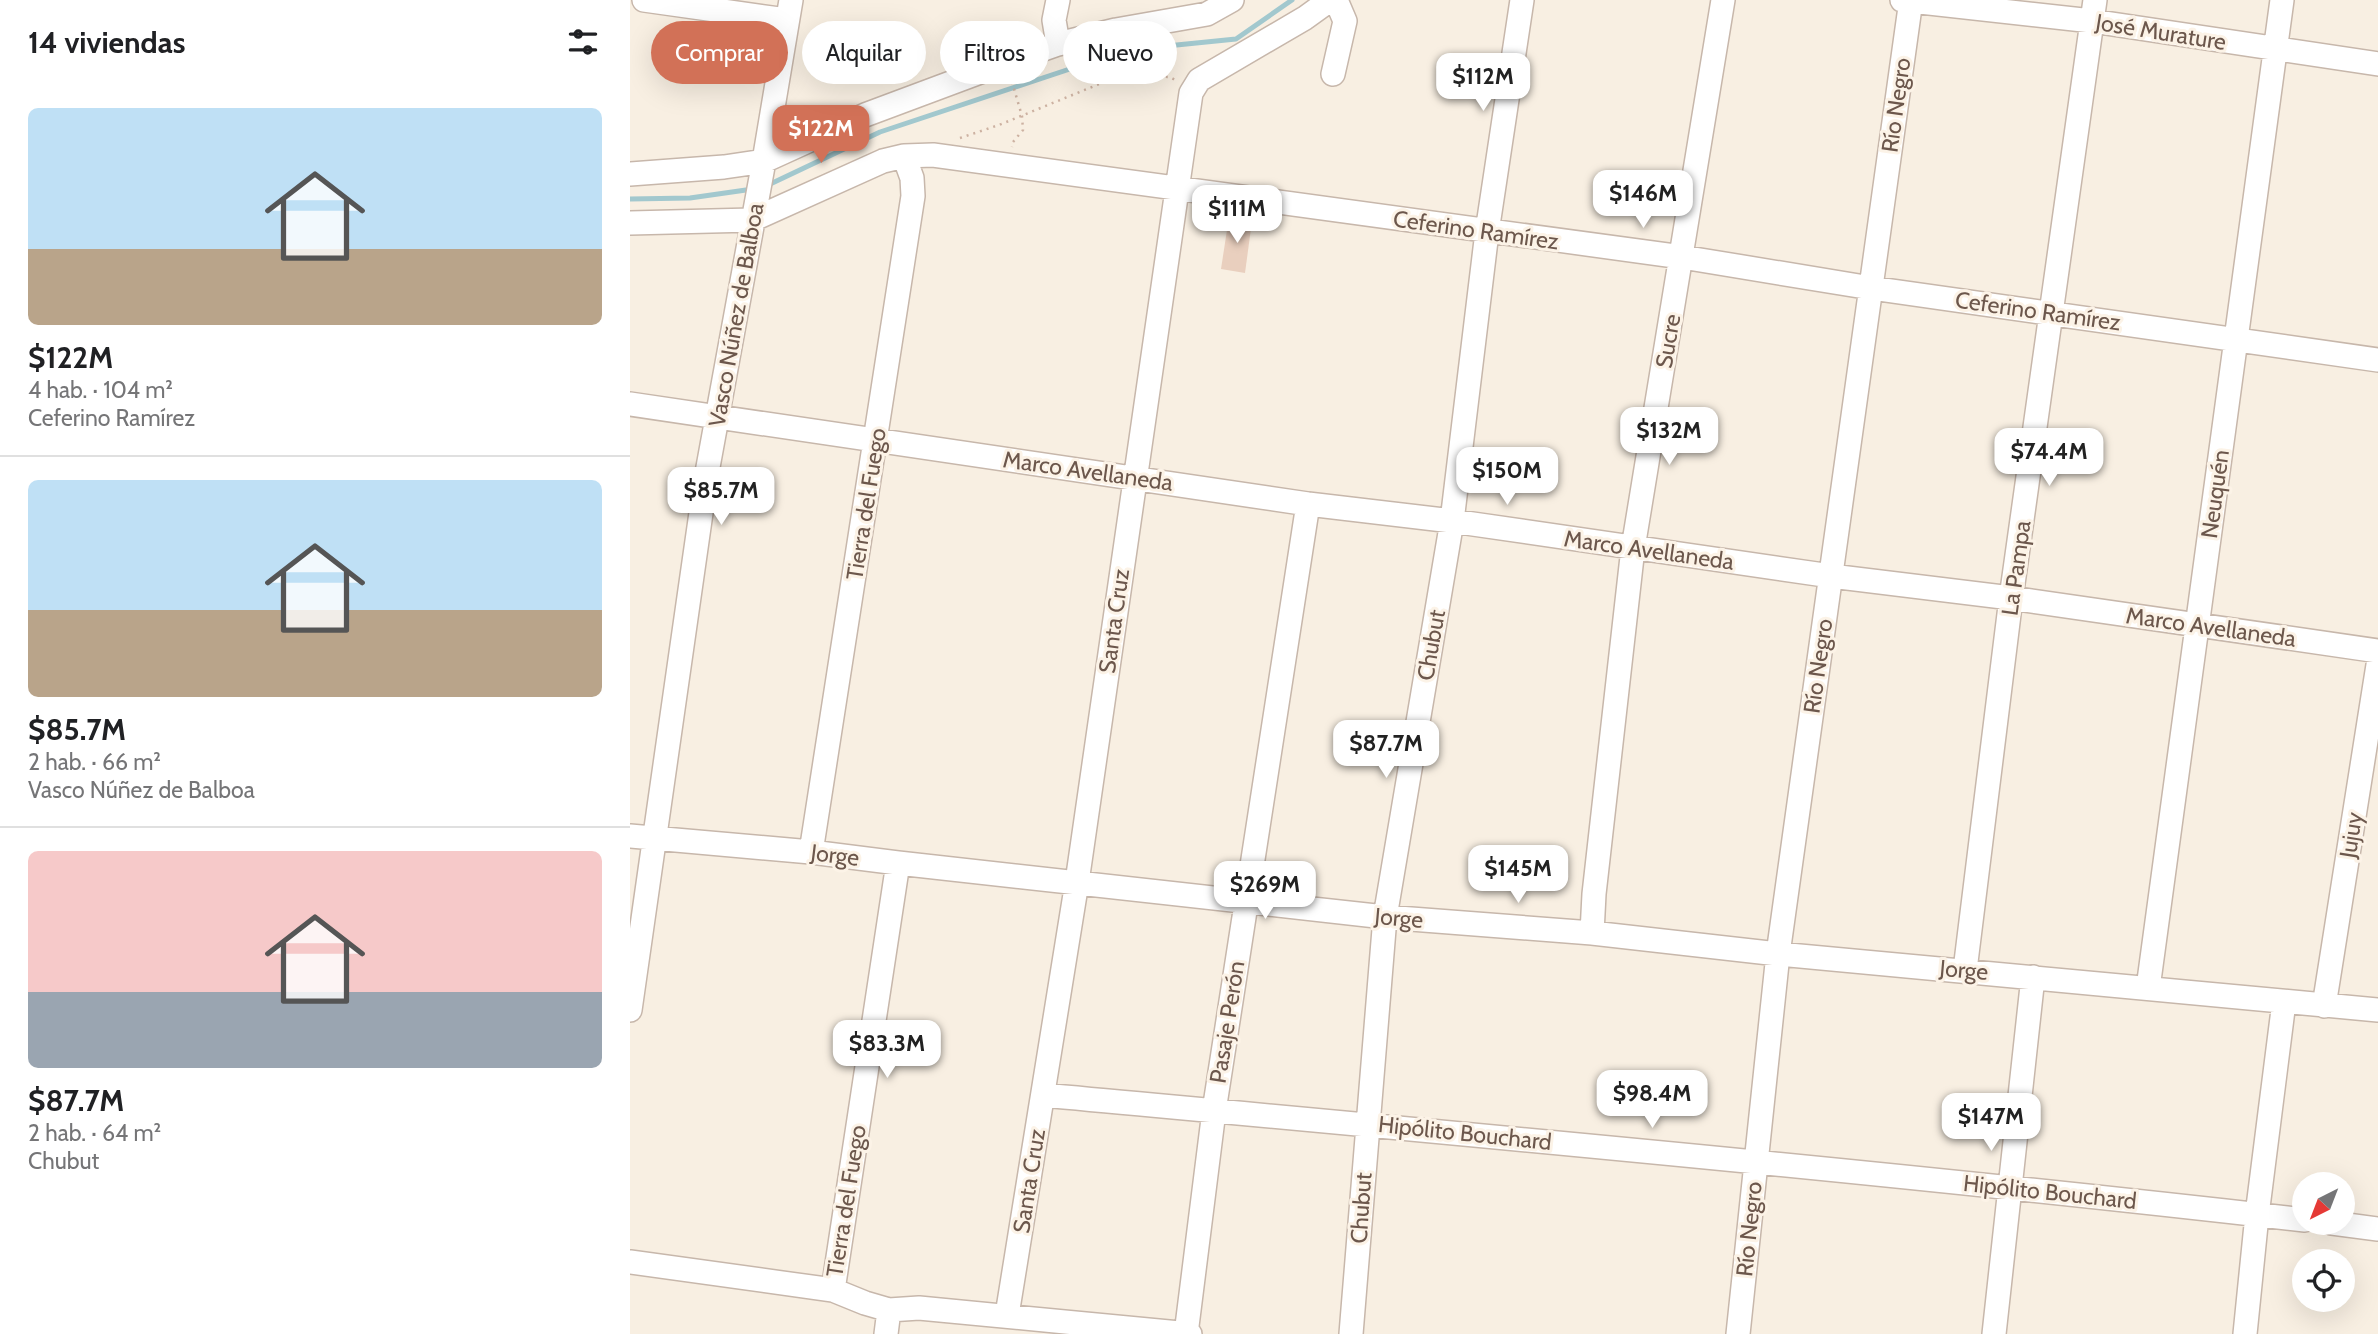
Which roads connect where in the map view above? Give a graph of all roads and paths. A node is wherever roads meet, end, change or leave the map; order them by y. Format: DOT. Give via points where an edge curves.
graph roads {
  1 [pos="644,0"];
  2 [pos="1058,0"];
  3 [pos="1232,0"];
  4 [pos="1330,0"];
  5 [pos="1336,0"];
  6 [pos="1522,0"];
  7 [pos="1723,0"];
  8 [pos="2282,0"];
  9 [pos="1908,1"];
  10 [pos="789,10"];
  11 [pos="2094,11"];
  12 [pos="1168,21"];
  13 [pos="1063,43"];
  14 [pos="1058,44"];
  15 [pos="2275,50"];
  16 [pos="2378,64"];
  17 [pos="1333,74"];
  18 [pos="1012,84"];
  19 [pos="1100,84"];
  20 [pos="1022,116"];
  21 [pos="950,141"];
  22 [pos="904,156"];
  23 [pos="1010,165"];
  24 [pos="763,167"];
  25 [pos="630,174"];
  26 [pos="1178,187"];
  27 [pos="754,214"];
  28 [pos="630,223"];
  29 [pos="1487,232"];
  30 [pos="1682,257"];
  31 [pos="1871,288"];
  32 [pos="2053,313"];
  33 [pos="2237,339"];
  34 [pos="2378,360"];
  35 [pos="630,404"];
  36 [pos="716,418"];
  37 [pos="877,440"];
  38 [pos="1134,478"];
  39 [pos="1308,504"];
  40 [pos="1452,521"];
  41 [pos="1633,548"];
  42 [pos="1831,576"];
  43 [pos="2011,598"];
  44 [pos="2197,625"];
  45 [pos="2378,651"];
  46 [pos="2378,665"];
  47 [pos="630,836"];
  48 [pos="654,839"];
  49 [pos="811,852"];
  50 [pos="898,863"];
  51 [pos="1077,882"];
  52 [pos="1246,901"];
  53 [pos="1385,917"];
  54 [pos="1592,933"];
  55 [pos="1778,954"];
  56 [pos="1965,970"];
  57 [pos="2033,977"];
  58 [pos="2148,988"];
  59 [pos="2284,1002"];
  60 [pos="2324,1006"];
  61 [pos="630,1010"];
  62 [pos="2378,1010"];
  63 [pos="1043,1095"];
  64 [pos="1214,1111"];
  65 [pos="1367,1123"];
  66 [pos="1756,1163"];
  67 [pos="2009,1188"];
  68 [pos="2257,1215"];
  69 [pos="2292,1219"];
  70 [pos="2356,1226"];
  71 [pos="2378,1228"];
  72 [pos="630,1262"];
  73 [pos="833,1290"];
  74 [pos="889,1310"];
  75 [pos="1019,1322"];
  76 [pos="886,1334"];
  77 [pos="1187,1334"];
  78 [pos="1351,1334"];
  79 [pos="1738,1334"];
  80 [pos="1994,1334"];
  81 [pos="2245,1334"];
  1 -- 10 [label="street"];
  2 -- 14 [label="street" via="1054,20"];
  3 -- 12 [label="street" via="1208,14"];
  4 -- 26 [label="street, Santa Cruz" via="1199,80 1191,93"];
  5 -- 17 [label="street" via="1345,21"];
  6 -- 29 [label="street, Chubut"];
  7 -- 30 [label="street, Sucre"];
  8 -- 15 [label="street, Neuquén"];
  9 -- 11 [label="street, José Murature"];
  9 -- 31 [label="street, Río Negro"];
  10 -- 24 [label="street, Vasco Núñez de Balboa"];
  11 -- 15 [label="street, José Murature"];
  11 -- 32 [label="street, La Pampa"];
  13 -- 14 [label="street"];
  14 -- 24 [label="street" via="865,115"];
  15 -- 16 [label="street, José Murature"];
  15 -- 33 [label="street, Neuquén"];
  18 -- 20 [label="path"];
  19 -- 20 [label="path"];
  20 -- 21 [label="path"];
  20 -- 23 [label="path" via="1023,130 1013,142"];
  22 -- 23 [label="street, Ceferino Ramírez"];
  22 -- 27 [label="street, Ceferino Ramírez"];
  22 -- 37 [label="street, Tierra del Fuego" via="914,196"];
  23 -- 26 [label="street, Ceferino Ramírez"];
  24 -- 25 [label="street"];
  24 -- 27 [label="street, Vasco Núñez de Balboa"];
  26 -- 29 [label="street, Ceferino Ramírez"];
  26 -- 38 [label="street, Santa Cruz"];
  27 -- 28 [label="street"];
  27 -- 36 [label="street, Vasco Núñez de Balboa"];
  29 -- 30 [label="street, Ceferino Ramírez"];
  29 -- 40 [label="street, Chubut"];
  30 -- 31 [label="street, Ceferino Ramírez"];
  30 -- 41 [label="street, Sucre"];
  31 -- 32 [label="street, Ceferino Ramírez"];
  31 -- 42 [label="street, Río Negro"];
  32 -- 33 [label="street, Ceferino Ramírez"];
  32 -- 43 [label="street, La Pampa"];
  33 -- 34 [label="street, Ceferino Ramírez"];
  33 -- 44 [label="street, Neuquén"];
  35 -- 36 [label="street, Marco Avellaneda"];
  36 -- 37 [label="street, Marco Avellaneda"];
  36 -- 48 [label="street, Vasco Núñez de Balboa"];
  37 -- 38 [label="street, Marco Avellaneda"];
  37 -- 49 [label="street, Tierra del Fuego"];
  38 -- 39 [label="street, Marco Avellaneda"];
  38 -- 51 [label="street, Santa Cruz"];
  39 -- 40 [label="street, Marco Avellaneda"];
  39 -- 52 [label="street, Pasaje Perón"];
  40 -- 41 [label="street, Marco Avellaneda"];
  40 -- 53 [label="street, Chubut"];
  41 -- 42 [label="street, Marco Avellaneda"];
  41 -- 54 [label="street, Sucre"];
  42 -- 43 [label="street, Marco Avellaneda"];
  42 -- 55 [label="street, Río Negro"];
  43 -- 44 [label="street, Marco Avellaneda"];
  43 -- 56 [label="street, La Pampa"];
  44 -- 45 [label="street, Marco Avellaneda"];
  44 -- 58 [label="street, Neuquén"];
  46 -- 60 [label="street, Jujuy"];
  47 -- 48 [label="street, Jorge"];
  48 -- 49 [label="street, Jorge"];
  48 -- 61 [label="street, Vasco Núñez de Balboa"];
  49 -- 50 [label="street, Jorge"];
  50 -- 51 [label="street, Jorge"];
  50 -- 73 [label="street, Tierra del Fuego"];
  51 -- 52 [label="street, Jorge"];
  51 -- 63 [label="street, Santa Cruz"];
  52 -- 53 [label="street, Jorge"];
  52 -- 64 [label="street, Pasaje Perón"];
  53 -- 54 [label="street, Jorge"];
  53 -- 65 [label="street, Chubut"];
  54 -- 55 [label="street, Jorge"];
  55 -- 56 [label="street, Jorge"];
  55 -- 66 [label="street, Río Negro"];
  56 -- 57 [label="street, Jorge"];
  57 -- 58 [label="street, Jorge"];
  57 -- 67 [label="street"];
  58 -- 59 [label="street, Jorge"];
  59 -- 60 [label="street, Jorge"];
  59 -- 68 [label="street"];
  60 -- 62 [label="street, Jorge"];
  63 -- 64 [label="street, Hipólito Bouchard"];
  63 -- 75 [label="street, Santa Cruz"];
  64 -- 65 [label="street, Hipólito Bouchard"];
  64 -- 77 [label="street, Pasaje Perón"];
  65 -- 66 [label="street, Hipólito Bouchard"];
  65 -- 78 [label="street, Chubut"];
  66 -- 67 [label="street, Hipólito Bouchard"];
  66 -- 79 [label="street, Río Negro"];
  67 -- 68 [label="street, Hipólito Bouchard"];
  67 -- 80 [label="street"];
  68 -- 69 [label="street, Hipólito Bouchard"];
  68 -- 81 [label="street"];
  70 -- 71 [label="street"];
  72 -- 73 [label="street"];
  73 -- 74 [label="street"];
  74 -- 75 [label="street" via="919,1308"];
  74 -- 76 [label="street"];
  75 -- 77 [label="street"];
}
